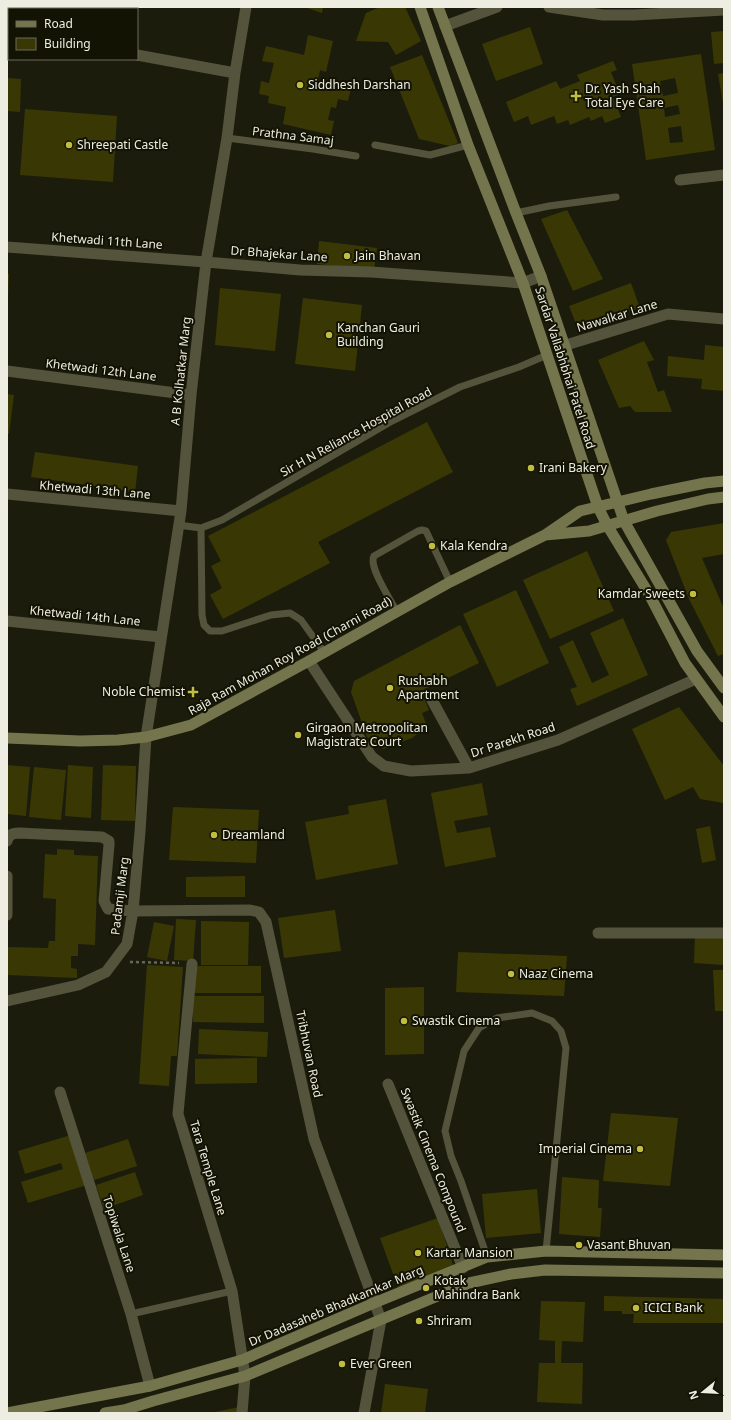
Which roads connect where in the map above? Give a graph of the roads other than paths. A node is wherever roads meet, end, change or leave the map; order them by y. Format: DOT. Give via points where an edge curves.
graph roads {
  1 [pos="246,7"];
  2 [pos="420,7"];
  3 [pos="438,7"];
  4 [pos="497,7"];
  5 [pos="549,7"];
  6 [pos="724,10"];
  7 [pos="445,26"];
  8 [pos="138,54"];
  9 [pos="235,73"];
  10 [pos="227,138"];
  11 [pos="376,145"];
  12 [pos="468,145"];
  13 [pos="356,156"];
  14 [pos="724,176"];
  15 [pos="680,180"];
  16 [pos="616,197"];
  17 [pos="516,213"];
  18 [pos="7,247"];
  19 [pos="206,262"];
  20 [pos="542,276"];
  21 [pos="523,283"];
  22 [pos="724,319"];
  23 [pos="566,345"];
  24 [pos="546,355"];
  25 [pos="7,371"];
  26 [pos="191,395"];
  27 [pos="724,481"];
  28 [pos="705,483"];
  29 [pos="7,494"];
  30 [pos="724,497"];
  31 [pos="708,500"];
  32 [pos="618,502"];
  33 [pos="598,506"];
  34 [pos="181,511"];
  35 [pos="624,521"];
  36 [pos="178,525"];
  37 [pos="607,525"];
  38 [pos="201,528"];
  39 [pos="545,535"];
  40 [pos="450,582"];
  41 [pos="398,612"];
  42 [pos="7,621"];
  43 [pos="161,637"];
  44 [pos="324,652"];
  45 [pos="309,661"];
  46 [pos="696,679"];
  47 [pos="724,688"];
  48 [pos="432,700"];
  49 [pos="724,717"];
  50 [pos="146,737"];
  51 [pos="7,738"];
  52 [pos="469,768"];
  53 [pos="7,841"];
  54 [pos="7,876"];
  55 [pos="133,911"];
  56 [pos="7,915"];
  57 [pos="598,933"];
  58 [pos="724,934"];
  59 [pos="192,964"];
  60 [pos="7,1001"];
  61 [pos="388,1084"];
  62 [pos="60,1092"];
  63 [pos="546,1251"];
  64 [pos="724,1255"];
  65 [pos="487,1258"];
  66 [pos="462,1268"];
  67 [pos="724,1273"];
  68 [pos="232,1291"];
  69 [pos="374,1303"];
  70 [pos="131,1314"];
  71 [pos="381,1320"];
  72 [pos="303,1334"];
  73 [pos="309,1349"];
  74 [pos="242,1360"];
  75 [pos="245,1376"];
  76 [pos="150,1386"];
  77 [pos="20,1412"];
  78 [pos="124,1412"];
  79 [pos="7,1413"];
  80 [pos="105,1413"];
  81 [pos="242,1413"];
  82 [pos="364,1413"];
  1 -- 9 [label="street, A B Kolhatkar Marg"];
  2 -- 12 [label="main road, Sardar Vallabhbhai Patel Road"];
  3 -- 7 [label="main road, Sardar Vallabhbhai Patel Road"];
  4 -- 7 [label="street"];
  5 -- 6 [label="street" via="602,15"];
  7 -- 17 [label="main road, Sardar Vallabhbhai Patel Road"];
  8 -- 9 [label="street"];
  9 -- 10 [label="street, A B Kolhatkar Marg"];
  10 -- 13 [label="lane, Prathna Samaj"];
  10 -- 19 [label="street, A B Kolhatkar Marg"];
  11 -- 12 [label="lane" via="430,155"];
  12 -- 21 [label="main road, Sardar Vallabhbhai Patel Road"];
  14 -- 15 [label="street"];
  16 -- 17 [label="lane"];
  17 -- 20 [label="main road, Sardar Vallabhbhai Patel Road"];
  18 -- 19 [label="street, Khetwadi 11th Lane"];
  19 -- 21 [label="street, Dr Bhajekar Lane"];
  19 -- 26 [label="street, A B Kolhatkar Marg"];
  20 -- 21 [label="street, Dr Bhajekar Lane"];
  20 -- 23 [label="main road, Sardar Vallabhbhai Patel Road"];
  21 -- 24 [label="main road, Sardar Vallabhbhai Patel Road"];
  22 -- 23 [label="street, Nawalkar Lane" via="668,314"];
  23 -- 32 [label="main road, Sardar Vallabhbhai Patel Road"];
  24 -- 33 [label="main road, Sardar Vallabhbhai Patel Road"];
  24 -- 38 [label="lane, Sir H N Reliance Hospital Road" via="460,387 399,418 222,520"];
  25 -- 26 [label="street, Khetwadi 12th Lane"];
  26 -- 34 [label="street, A B Kolhatkar Marg"];
  27 -- 28 [label="main road, Raja Ram Mohan Roy Road (Charni Road)"];
  28 -- 31 [label="main road"];
  28 -- 32 [label="main road, Raja Ram Mohan Roy Road (Charni Road)"];
  29 -- 34 [label="street, Khetwadi 13th Lane"];
  30 -- 31 [label="main road, Raja Ram Mohan Roy Road (Charni Road)"];
  31 -- 35 [label="main road, Raja Ram Mohan Roy Road (Charni Road)"];
  32 -- 33 [label="main road, Raja Ram Mohan Roy Road (Charni Road)"];
  32 -- 35 [label="main road, Sardar Vallabhbhai Patel Road"];
  33 -- 37 [label="main road, Sardar Vallabhbhai Patel Road"];
  33 -- 39 [label="main road, Raja Ram Mohan Roy Road (Charni Road)" via="580,510"];
  34 -- 36 [label="street, A B Kolhatkar Marg"];
  35 -- 37 [label="main road, Raja Ram Mohan Roy Road (Charni Road)"];
  35 -- 47 [label="main road, Sardar Vallabhbhai Patel Road" via="697,651"];
  36 -- 38 [label="lane, Sir H N Reliance Hospital Road"];
  36 -- 43 [label="street, A B Kolhatkar Marg"];
  37 -- 39 [label="main road, Raja Ram Mohan Roy Road (Charni Road)" via="589,531"];
  37 -- 46 [label="main road, Sardar Vallabhbhai Patel Road"];
  38 -- 44 [label="lane" via="204,625 210,631 222,631 271,615 290,613 301,620"];
  39 -- 40 [label="main road, Raja Ram Mohan Roy Road (Charni Road)"];
  40 -- 41 [label="main road, Raja Ram Mohan Roy Road (Charni Road)"];
  40 -- 41 [label="lane" via="426,531 418,531 374,556 374,569"];
  41 -- 44 [label="main road, Raja Ram Mohan Roy Road (Charni Road)"];
  42 -- 43 [label="street, Khetwadi 14th Lane"];
  43 -- 50 [label="street, A B Kolhatkar Marg"];
  44 -- 45 [label="main road, Raja Ram Mohan Roy Road (Charni Road)"];
  45 -- 50 [label="main road, Raja Ram Mohan Roy Road (Charni Road)" via="191,725"];
  45 -- 52 [label="street, Dr Parekh Road" via="372,757 384,766 411,771"];
  46 -- 49 [label="main road, Sardar Vallabhbhai Patel Road"];
  46 -- 52 [label="street, Dr Parekh Road" via="558,740"];
  48 -- 52 [label="street"];
  50 -- 51 [label="main road, Raja Ram Mohan Roy Road (Charni Road)" via="80,741"];
  50 -- 55 [label="street, Padamji Marg"];
  53 -- 55 [label="street, Tribhuvan Road" via="8,837 19,833 106,838 109,845 105,906 108,909"];
  54 -- 56 [label="street"];
  55 -- 60 [label="street, Padamji Marg" via="127,944 106,972 78,985"];
  55 -- 69 [label="street, Tribhuvan Road" via="250,910 259,912 266,922 314,1139"];
  57 -- 58 [label="street"];
  59 -- 68 [label="street, Tara Temple Lane" via="178,1114"];
  61 -- 66 [label="street, Swastik Cinema Compound"];
  62 -- 70 [label="street, Topiwala Lane"];
  63 -- 64 [label="main road, Dr Dadasaheb Bhadkamkar Marg"];
  63 -- 65 [label="main road, Dr Dadasaheb Bhadkamkar Marg"];
  63 -- 65 [label="lane" via="566,1048 561,1031 552,1021 532,1013 496,1018 478,1028 464,1051 445,1131 451,1156"];
  65 -- 66 [label="main road, Dr Dadasaheb Bhadkamkar Marg"];
  66 -- 69 [label="main road, Dr Dadasaheb Bhadkamkar Marg"];
  67 -- 71 [label="main road" via="546,1270 511,1274 469,1283"];
  68 -- 70 [label="lane"];
  68 -- 74 [label="street, Tara Temple Lane"];
  69 -- 71 [label="street, Tribhuvan Road"];
  69 -- 72 [label="main road, Dr Dadasaheb Bhadkamkar Marg"];
  70 -- 76 [label="street, Topiwala Lane"];
  71 -- 73 [label="main road"];
  71 -- 82 [label="street"];
  72 -- 73 [label="main road"];
  72 -- 74 [label="main road, Dr Dadasaheb Bhadkamkar Marg"];
  73 -- 75 [label="main road"];
  74 -- 75 [label="street, Tara Temple Lane"];
  74 -- 76 [label="main road, Dr Dadasaheb Bhadkamkar Marg"];
  75 -- 78 [label="main road" via="153,1401"];
  75 -- 81 [label="street, Tara Temple Lane"];
  76 -- 77 [label="main road, Dr Dadasaheb Bhadkamkar Marg"];
  77 -- 79 [label="main road, Dr Dadasaheb Bhadkamkar Marg"];
  78 -- 80 [label="main road"];
}
